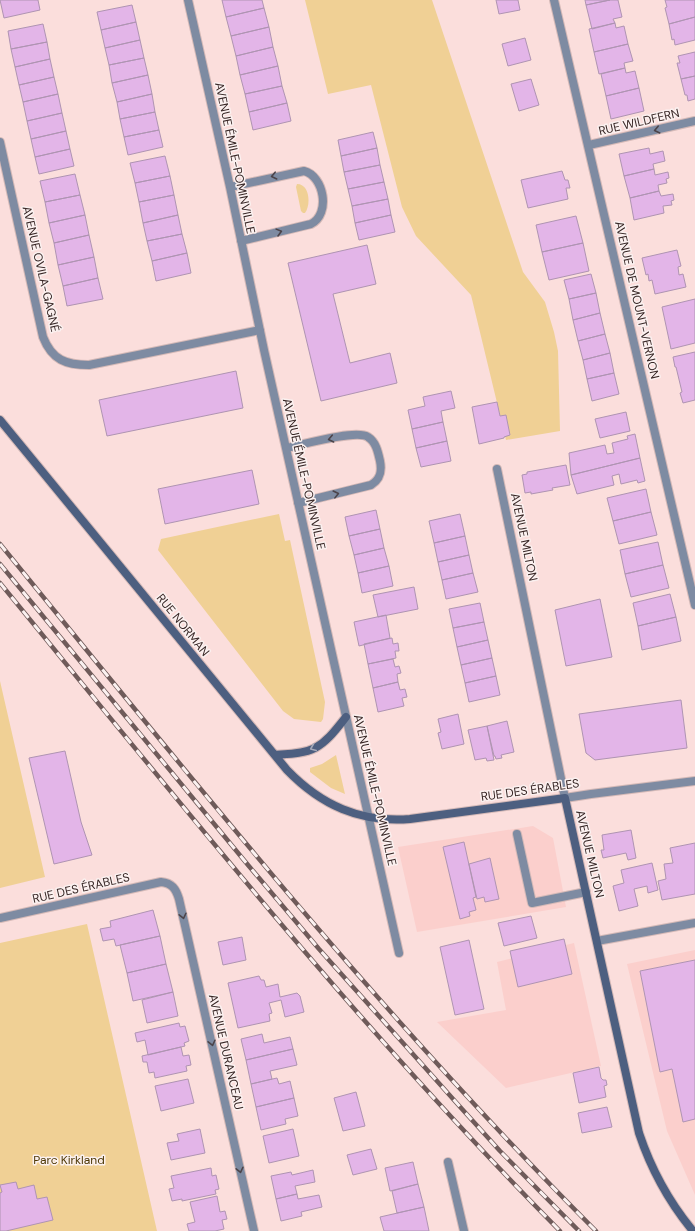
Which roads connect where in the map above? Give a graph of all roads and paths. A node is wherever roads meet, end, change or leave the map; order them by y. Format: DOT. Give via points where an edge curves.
graph roads {
  1 [pos="188,0"];
  2 [pos="554,0"];
  3 [pos="695,121"];
  4 [pos="0,142"];
  5 [pos="589,146"];
  6 [pos="230,187"];
  7 [pos="242,241"];
  8 [pos="260,330"];
  9 [pos="0,420"];
  10 [pos="286,448"];
  11 [pos="497,469"];
  12 [pos="298,503"];
  13 [pos="695,605"];
  14 [pos="346,717"];
  15 [pos="275,755"];
  16 [pos="695,781"];
  17 [pos="565,798"];
  18 [pos="369,816"];
  19 [pos="517,834"];
  20 [pos="167,883"];
  21 [pos="586,892"];
  22 [pos="0,918"];
  23 [pos="695,923"];
  24 [pos="597,941"];
  25 [pos="399,953"];
  26 [pos="448,1162"];
  27 [pos="254,1231"];
  28 [pos="464,1231"];
  29 [pos="694,1231"];
  1 -- 6 [label="street, AVENUE ÉMILE-POMINVILLE"];
  2 -- 5 [label="street, AVENUE DE MOUNT-VERNON"];
  3 -- 5 [label="street, RUE WILDFERN, one-way"];
  4 -- 8 [label="street, AVENUE OVILA-GAGNÉ" via="43,338 56,356 70,363 89,365"];
  5 -- 13 [label="street, AVENUE DE MOUNT-VERNON"];
  6 -- 7 [label="street, AVENUE ÉMILE-POMINVILLE"];
  7 -- 6 [label="street, one-way" via="311,224 316,221 323,209 322,193 316,178 304,171"];
  7 -- 8 [label="street, AVENUE ÉMILE-POMINVILLE"];
  8 -- 10 [label="street, AVENUE ÉMILE-POMINVILLE"];
  9 -- 15 [label="street, RUE NORMAN"];
  10 -- 12 [label="street, AVENUE ÉMILE-POMINVILLE"];
  12 -- 10 [label="street, one-way" via="371,485 380,476 380,463 376,447 363,434"];
  11 -- 17 [label="street, AVENUE MILTON"];
  12 -- 14 [label="street, AVENUE ÉMILE-POMINVILLE"];
  14 -- 15 [label="street, one-way" via="327,739 314,748"];
  14 -- 18 [label="street, AVENUE ÉMILE-POMINVILLE"];
  15 -- 18 [label="street, RUE NORMAN" via="296,780 325,801 346,811"];
  16 -- 17 [label="street, RUE DES ÉRABLES"];
  17 -- 18 [label="street, RUE DES ÉRABLES" via="410,819"];
  17 -- 21 [label="street, AVENUE MILTON"];
  18 -- 25 [label="street, AVENUE ÉMILE-POMINVILLE"];
  19 -- 21 [label="street" via="532,902"];
  20 -- 22 [label="street, RUE DES ÉRABLES" via="161,882"];
  20 -- 27 [label="street, AVENUE DURANCEAU, one-way" via="172,885 179,899"];
  21 -- 24 [label="street, AVENUE MILTON"];
  23 -- 24 [label="street"];
  24 -- 29 [label="street, AVENUE MILTON" via="641,1139 668,1195"];
  26 -- 28 [label="street"];
}
